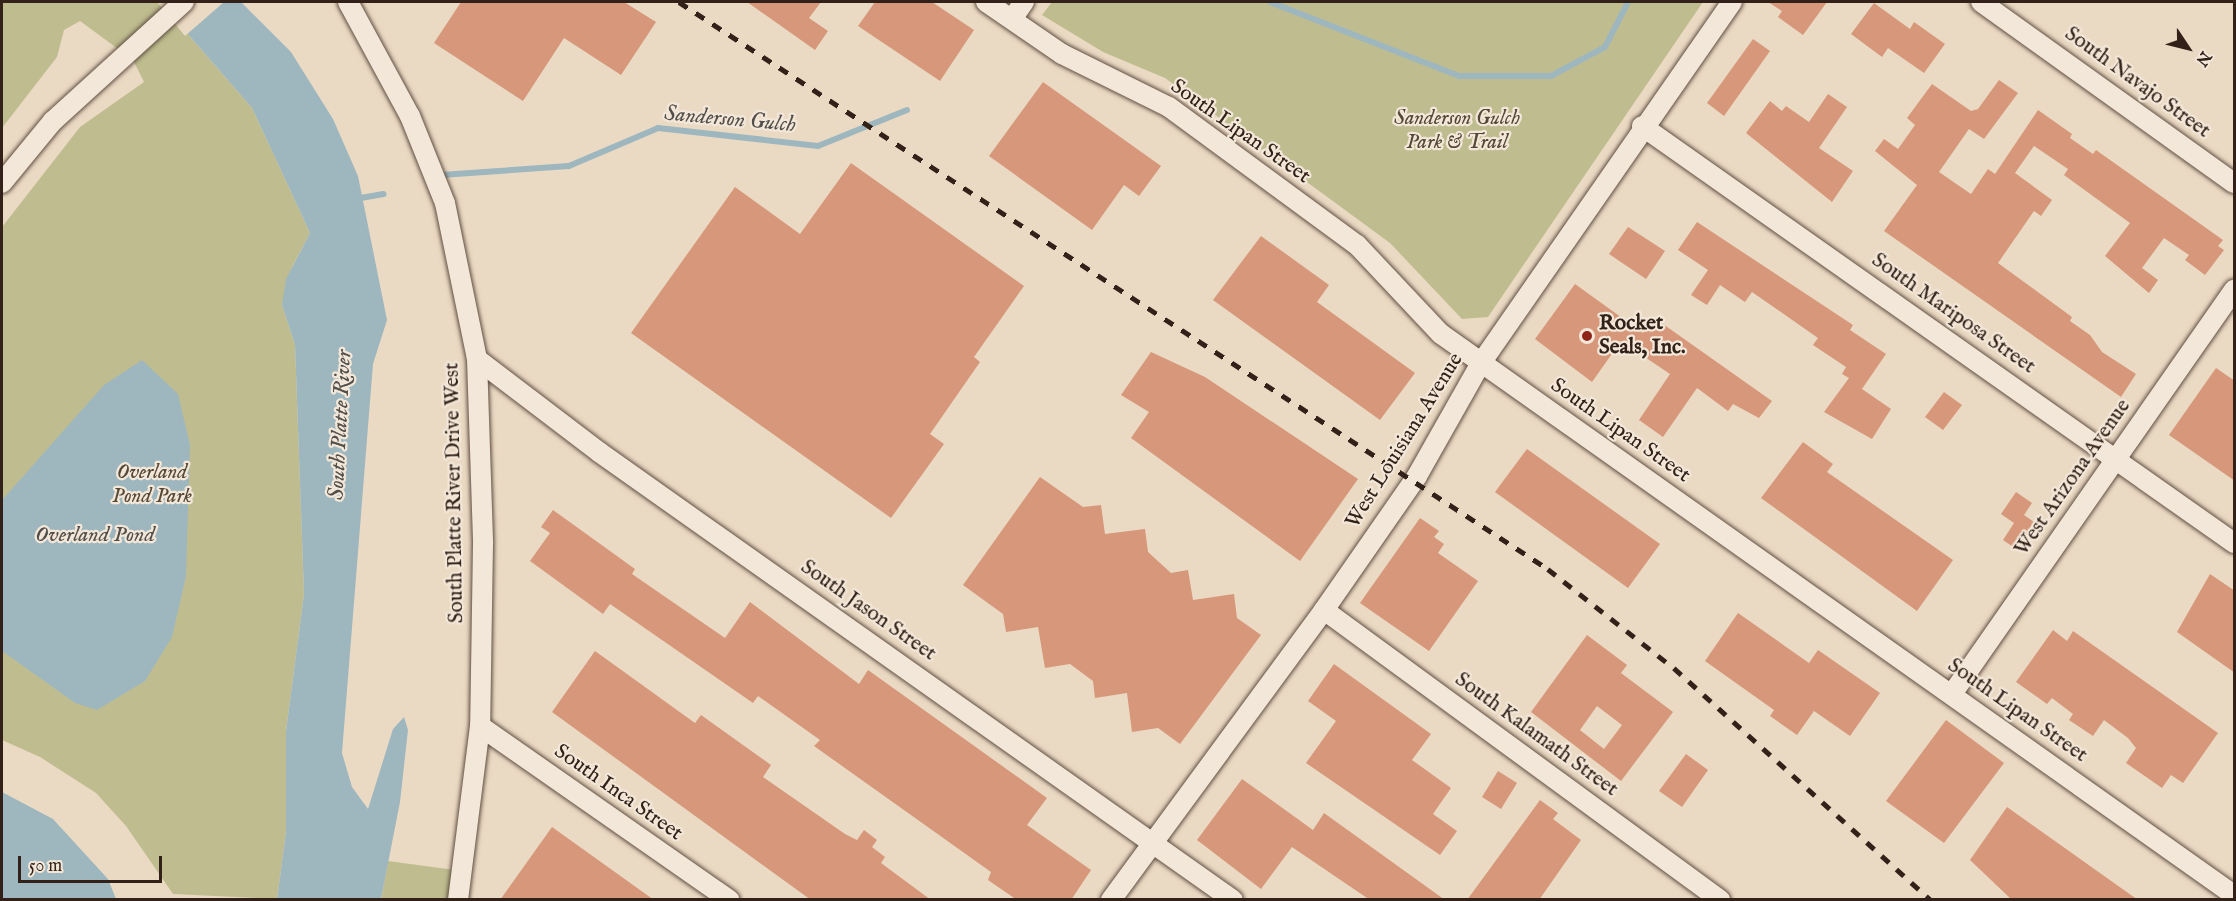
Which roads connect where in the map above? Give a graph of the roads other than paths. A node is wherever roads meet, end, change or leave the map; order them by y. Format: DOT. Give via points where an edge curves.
graph roads {
  1 [pos="184,2"];
  2 [pos="348,2"];
  3 [pos="986,2"];
  4 [pos="1024,2"];
  5 [pos="1732,2"];
  6 [pos="1981,2"];
  7 [pos="1012,19"];
  8 [pos="1642,126"];
  9 [pos="2,183"];
  10 [pos="2235,183"];
  11 [pos="2235,290"];
  12 [pos="477,359"];
  13 [pos="1481,363"];
  14 [pos="2116,458"];
  15 [pos="2235,543"];
  16 [pos="1324,610"];
  17 [pos="1952,694"];
  18 [pos="480,726"];
  19 [pos="1154,840"];
  20 [pos="2235,896"];
  21 [pos="458,900"];
  22 [pos="729,900"];
  23 [pos="1111,900"];
  24 [pos="1233,900"];
  25 [pos="1720,900"];
  1 -- 9 [label="street" via="53,121"];
  2 -- 12 [label="street, South Platte River Drive West" via="410,116 445,204"];
  3 -- 7 [label="street, South Lipan Street"];
  4 -- 7 [label="street"];
  5 -- 8 [label="street, West Louisiana Avenue"];
  6 -- 10 [label="street, South Navajo Street"];
  7 -- 13 [label="street, South Lipan Street" via="1062,54 1169,107 1357,244 1441,334"];
  8 -- 13 [label="street, West Louisiana Avenue"];
  8 -- 14 [label="street, South Mariposa Street"];
  11 -- 14 [label="street, West Arizona Avenue"];
  12 -- 18 [label="street, South Platte River Drive West" via="483,533"];
  12 -- 19 [label="street, South Jason Street" via="599,452"];
  13 -- 16 [label="street, West Louisiana Avenue" via="1417,476"];
  13 -- 17 [label="street, South Lipan Street"];
  14 -- 15 [label="street, South Mariposa Street"];
  14 -- 17 [label="street, West Arizona Avenue"];
  16 -- 19 [label="street, West Louisiana Avenue"];
  16 -- 25 [label="street, South Kalamath Street"];
  17 -- 20 [label="street, South Lipan Street"];
  18 -- 21 [label="street, South Platte River Drive West"];
  18 -- 22 [label="street, South Inca Street"];
  19 -- 23 [label="street, West Louisiana Avenue"];
  19 -- 24 [label="street, South Jason Street"];
}
